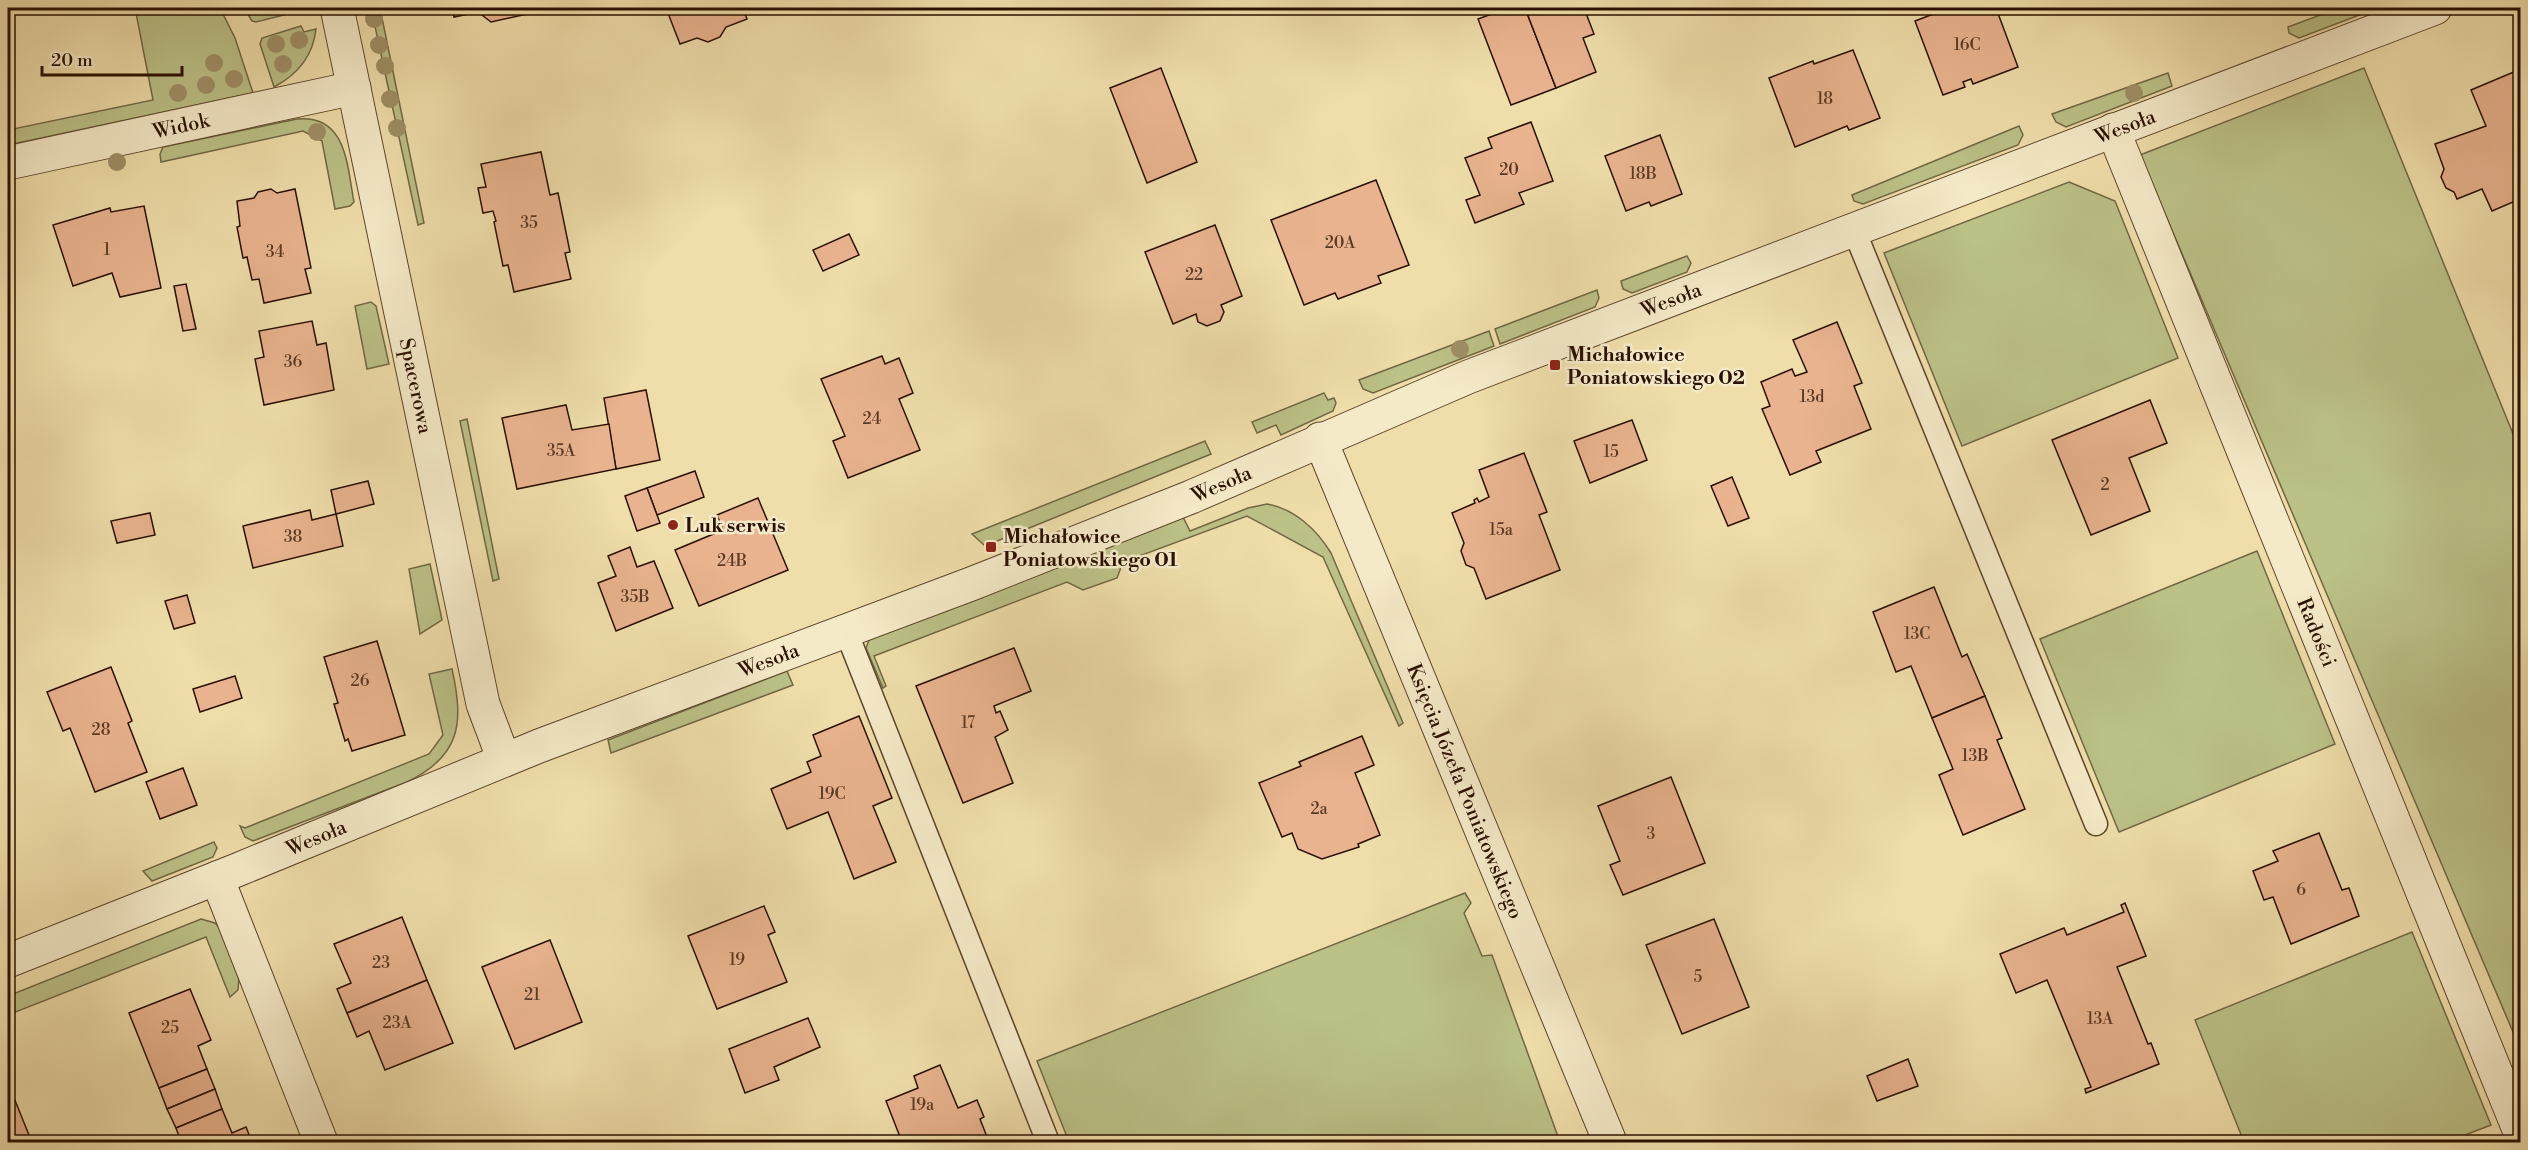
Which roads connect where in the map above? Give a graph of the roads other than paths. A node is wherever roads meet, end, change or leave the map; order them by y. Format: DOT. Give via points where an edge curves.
graph roads {
  1 [pos="337,8"];
  2 [pos="2435,8"];
  3 [pos="354,88"];
  4 [pos="2113,130"];
  5 [pos="8,163"];
  6 [pos="1854,230"];
  7 [pos="1320,439"];
  8 [pos="846,631"];
  9 [pos="504,760"];
  10 [pos="2096,824"];
  11 [pos="217,878"];
  12 [pos="8,961"];
  13 [pos="2520,1132"];
  14 [pos="321,1143"];
  15 [pos="1048,1143"];
  16 [pos="1610,1143"];
  1 -- 3 [label="street, Spacerowa"];
  2 -- 4 [label="street, Wesoła"];
  3 -- 5 [label="street, Widok"];
  3 -- 9 [label="street, Spacerowa" via="483,704"];
  4 -- 6 [label="street, Wesoła"];
  4 -- 13 [label="street, Radości"];
  6 -- 7 [label="street, Wesoła" via="1468,377"];
  6 -- 10 [label="lane"];
  7 -- 8 [label="street, Wesoła" via="1191,497"];
  7 -- 16 [label="street, Księcia Józefa Poniatowskiego"];
  8 -- 9 [label="street, Wesoła"];
  8 -- 15 [label="lane"];
  9 -- 11 [label="street, Wesoła"];
  11 -- 12 [label="street, Wesoła"];
  11 -- 14 [label="street"];
}
